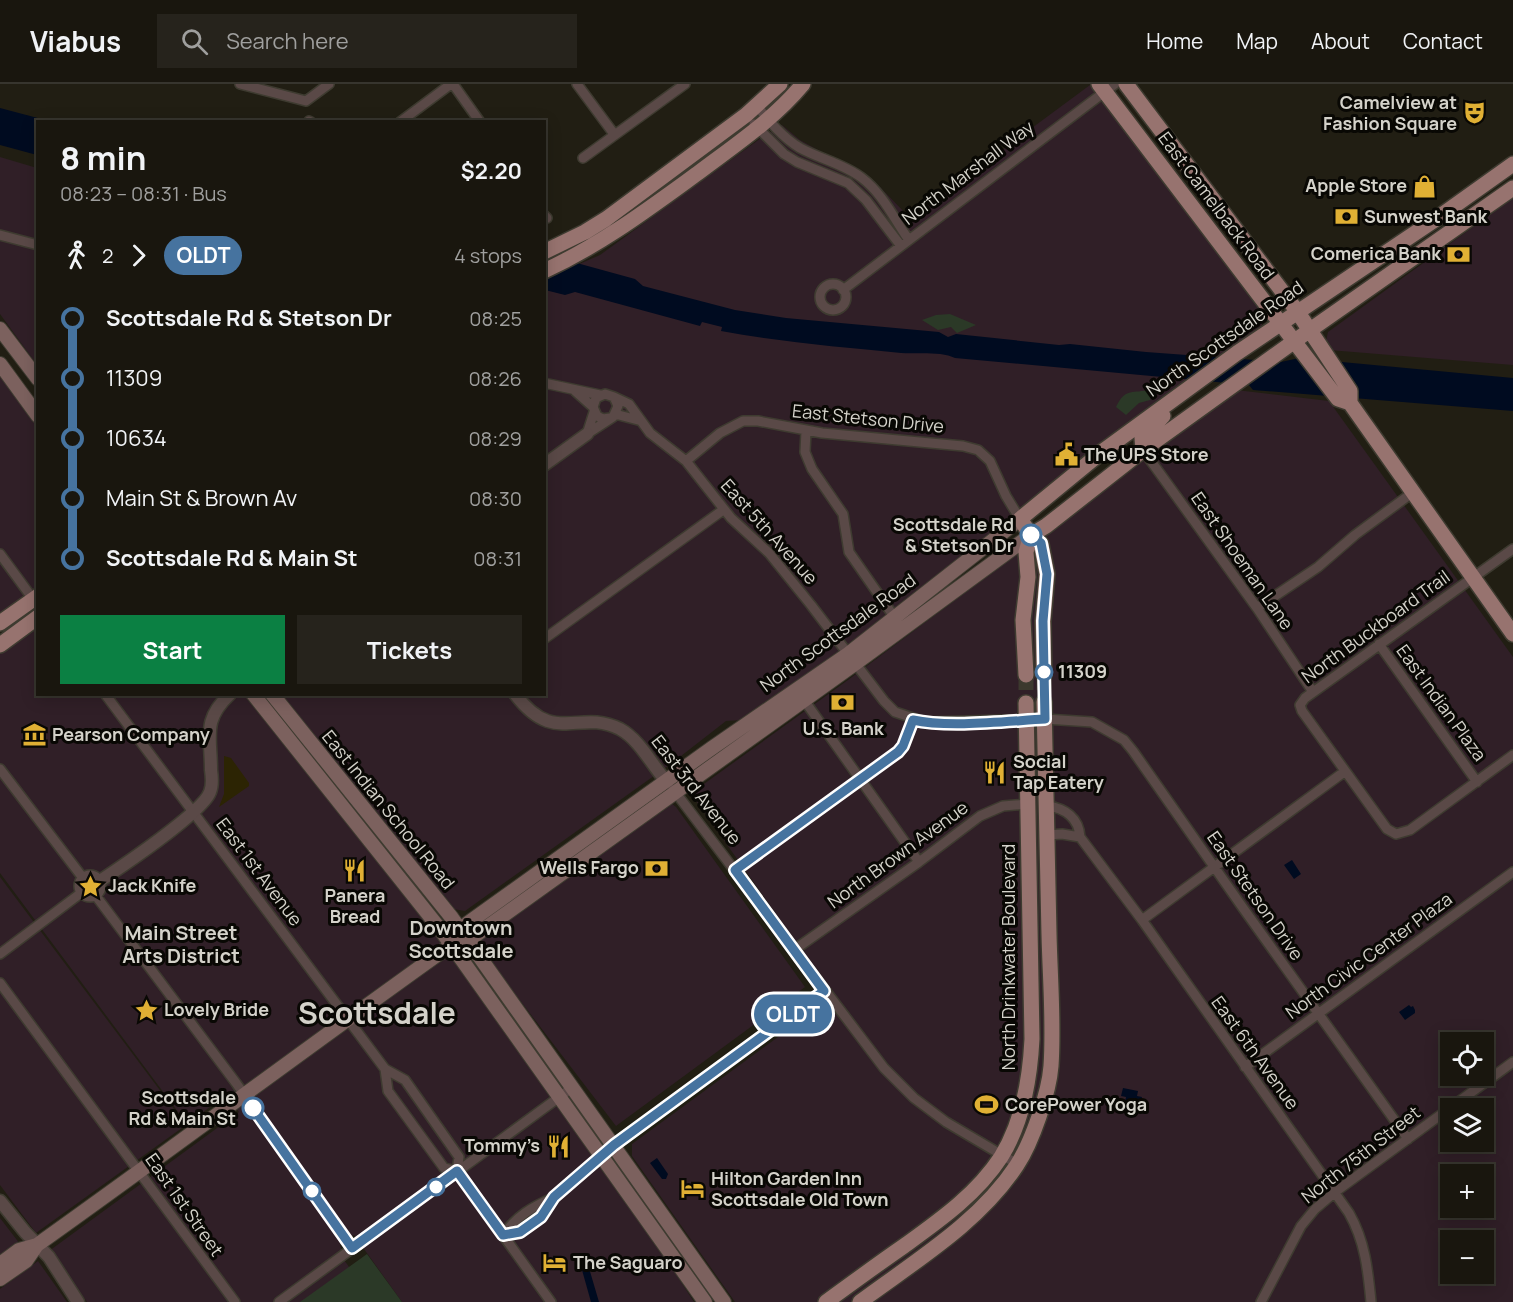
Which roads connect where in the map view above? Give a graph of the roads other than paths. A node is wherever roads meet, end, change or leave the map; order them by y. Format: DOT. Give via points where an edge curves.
graph roads {
  1 [pos="240,84"];
  2 [pos="329,84"];
  3 [pos="452,84"];
  4 [pos="577,84"];
  5 [pos="685,84"];
  6 [pos="780,84"];
  7 [pos="803,84"];
  8 [pos="1126,84"];
  9 [pos="1106,87"];
  10 [pos="751,111"];
  11 [pos="403,120"];
  12 [pos="479,120"];
  13 [pos="763,125"];
  14 [pos="614,134"];
  15 [pos="582,158"];
  16 [pos="1513,164"];
  17 [pos="1513,188"];
  18 [pos="0,235"];
  19 [pos="905,243"];
  20 [pos="36,244"];
  21 [pos="546,251"];
  22 [pos="546,270"];
  23 [pos="843,290"];
  24 [pos="1297,311"];
  25 [pos="1280,322"];
  26 [pos="1,332"];
  27 [pos="1313,335"];
  28 [pos="1298,345"];
  29 [pos="0,364"];
  30 [pos="36,376"];
  31 [pos="546,383"];
  32 [pos="575,391"];
  33 [pos="1182,393"];
  34 [pos="600,395"];
  35 [pos="614,397"];
  36 [pos="1350,403"];
  37 [pos="593,409"];
  38 [pos="36,413"];
  39 [pos="613,416"];
  40 [pos="638,420"];
  41 [pos="806,431"];
  42 [pos="587,434"];
  43 [pos="1143,450"];
  44 [pos="686,461"];
  45 [pos="546,464"];
  46 [pos="1412,493"];
  47 [pos="723,510"];
  48 [pos="1020,519"];
  49 [pos="1031,535"];
  50 [pos="1513,549"];
  51 [pos="0,554"];
  52 [pos="1473,578"];
  53 [pos="36,600"];
  54 [pos="1257,608"];
  55 [pos="36,618"];
  56 [pos="895,618"];
  57 [pos="0,623"];
  58 [pos="1513,634"];
  59 [pos="546,638"];
  60 [pos="1379,644"];
  61 [pos="0,645"];
  62 [pos="852,658"];
  63 [pos="1026,675"];
  64 [pos="1044,675"];
  65 [pos="1313,692"];
  66 [pos="107,696"];
  67 [pos="228,696"];
  68 [pos="255,696"];
  69 [pos="274,696"];
  70 [pos="517,696"];
  71 [pos="804,700"];
  72 [pos="1044,702"];
  73 [pos="1026,703"];
  74 [pos="1045,719"];
  75 [pos="913,720"];
  76 [pos="1026,720"];
  77 [pos="1513,756"];
  78 [pos="0,769"];
  79 [pos="1344,772"];
  80 [pos="861,779"];
  81 [pos="1477,782"];
  82 [pos="670,786"];
  83 [pos="1028,804"];
  84 [pos="1047,806"];
  85 [pos="194,812"];
  86 [pos="374,820"];
  87 [pos="362,830"];
  88 [pos="1048,835"];
  89 [pos="1080,837"];
  90 [pos="919,862"];
  91 [pos="1215,868"];
  92 [pos="735,870"];
  93 [pos="1513,872"];
  94 [pos="83,878"];
  95 [pos="100,881"];
  96 [pos="81,892"];
  97 [pos="96,896"];
  98 [pos="1142,920"];
  99 [pos="463,935"];
  100 [pos="451,945"];
  101 [pos="794,950"];
  102 [pos="0,954"];
  103 [pos="0,983"];
  104 [pos="824,991"];
  105 [pos="1319,1013"];
  106 [pos="347,1019"];
  107 [pos="1513,1062"];
  108 [pos="1245,1067"];
  109 [pos="385,1069"];
  110 [pos="573,1087"];
  111 [pos="245,1096"];
  112 [pos="558,1097"];
  113 [pos="1408,1139"];
  114 [pos="614,1145"];
  115 [pos="1002,1155"];
  116 [pos="601,1158"];
  117 [pos="1017,1164"];
  118 [pos="457,1171"];
  119 [pos="140,1172"];
  120 [pos="1335,1192"];
  121 [pos="0,1201"];
  122 [pos="926,1230"];
  123 [pos="503,1235"];
  124 [pos="37,1245"];
  125 [pos="352,1248"];
  126 [pos="0,1264"];
  127 [pos="894,1277"];
  128 [pos="0,1279"];
  129 [pos="78,1302"];
  130 [pos="235,1302"];
  131 [pos="279,1302"];
  132 [pos="551,1302"];
  133 [pos="705,1302"];
  134 [pos="724,1302"];
  135 [pos="826,1302"];
  136 [pos="860,1302"];
  137 [pos="1261,1302"];
  138 [pos="1371,1302"];
  1 -- 2 [label="street" via="306,101"];
  3 -- 11 [label="street"];
  3 -- 12 [label="street"];
  4 -- 14 [label="street"];
  5 -- 14 [label="street"];
  6 -- 10 [label="main road"];
  7 -- 13 [label="main road"];
  8 -- 24 [label="main road, East Camelback Road"];
  9 -- 19 [label="street, North Marshall Way"];
  9 -- 25 [label="main road, East Camelback Road"];
  10 -- 13 [label="street"];
  10 -- 13 [label="street"];
  10 -- 21 [label="main road" via="599,223"];
  13 -- 19 [label="street" via="784,154 848,183"];
  13 -- 19 [label="street" via="797,147 860,176 877,192"];
  13 -- 22 [label="main road" via="630,222"];
  14 -- 15 [label="street"];
  16 -- 24 [label="main road, North Scottsdale Road"];
  17 -- 27 [label="main road, North Scottsdale Road"];
  18 -- 20 [label="street"];
  19 -- 23 [label="street, North Marshall Way"];
  24 -- 25 [label="main road, North Scottsdale Road"];
  24 -- 27 [label="main road, East Camelback Road"];
  25 -- 28 [label="main road, East Camelback Road"];
  25 -- 33 [label="main road, North Scottsdale Road"];
  26 -- 30 [label="main road"];
  27 -- 28 [label="main road, North Scottsdale Road"];
  27 -- 36 [label="main road, East Camelback Road" via="1350,391"];
  28 -- 36 [label="main road, East Camelback Road" via="1338,399"];
  28 -- 43 [label="main road, North Scottsdale Road" via="1270,358"];
  29 -- 38 [label="main road"];
  31 -- 32 [label="street"];
  32 -- 34 [label="street"];
  32 -- 37 [label="street"];
  33 -- 43 [label="main road" via="1145,434"];
  33 -- 48 [label="main road, North Scottsdale Road"];
  34 -- 35 [label="street"];
  34 -- 37 [label="street"];
  35 -- 39 [label="street" via="618,406"];
  35 -- 40 [label="street, East 5th Avenue" via="629,404"];
  36 -- 46 [label="main road, East Camelback Road"];
  37 -- 39 [label="street" via="601,418"];
  37 -- 42 [label="street"];
  39 -- 40 [label="street"];
  39 -- 42 [label="street"];
  40 -- 44 [label="street, East 5th Avenue" via="654,438"];
  41 -- 44 [label="street, East Stetson Drive" via="743,421 726,429"];
  41 -- 48 [label="street, East Stetson Drive" via="978,450 990,461"];
  41 -- 56 [label="street" via="805,452 843,514 849,552"];
  42 -- 45 [label="street"];
  43 -- 49 [label="main road, North Scottsdale Road"];
  43 -- 54 [label="street, East Shoeman Lane"];
  44 -- 47 [label="street, East 5th Avenue"];
  46 -- 52 [label="main road, East Camelback Road"];
  46 -- 54 [label="street" via="1355,534 1318,567"];
  47 -- 59 [label="street"];
  47 -- 62 [label="street, East 5th Avenue" via="769,553"];
  48 -- 49 [label="main road"];
  48 -- 56 [label="main road, North Scottsdale Road"];
  49 -- 62 [label="main road, North Scottsdale Road"];
  49 -- 63 [label="main road" via="1026,552 1028,577 1023,620"];
  49 -- 64 [label="main road" via="1041,543 1047,574"];
  50 -- 52 [label="street, North Buckboard Trail"];
  51 -- 53 [label="street"];
  52 -- 58 [label="main road, East Camelback Road"];
  52 -- 60 [label="street, North Buckboard Trail"];
  53 -- 57 [label="main road"];
  54 -- 65 [label="street, East Shoeman Lane"];
  55 -- 61 [label="main road"];
  56 -- 62 [label="main road, North Scottsdale Road"];
  60 -- 65 [label="street, North Buckboard Trail"];
  60 -- 81 [label="street, East Indian Plaza"];
  62 -- 71 [label="main road, North Scottsdale Road"];
  62 -- 75 [label="street, East 5th Avenue" via="889,707"];
  62 -- 82 [label="main road, North Scottsdale Road"];
  65 -- 79 [label="street, North Buckboard Trail" via="1300,705 1302,711"];
  66 -- 85 [label="street, East 1st Avenue"];
  67 -- 85 [label="street" via="213,714 209,730 211,790"];
  68 -- 87 [label="main road, East Indian School Road"];
  69 -- 86 [label="main road, East Indian School Road"];
  70 -- 82 [label="street, East 3rd Avenue" via="532,713 553,724 593,723 619,729 632,738"];
  71 -- 80 [label="street"];
  71 -- 82 [label="main road, North Scottsdale Road"];
  72 -- 74 [label="main road"];
  73 -- 76 [label="main road, North Drinkwater Boulevard"];
  74 -- 76 [label="street, East Stetson Drive"];
  74 -- 84 [label="main road"];
  74 -- 91 [label="street, East Stetson Drive" via="1092,722 1124,740"];
  75 -- 76 [label="street, East 5th Avenue"];
  75 -- 80 [label="street" via="898,752"];
  76 -- 83 [label="main road, North Drinkwater Boulevard"];
  77 -- 81 [label="street"];
  78 -- 94 [label="street"];
  79 -- 81 [label="street" via="1387,829 1396,834 1410,830"];
  79 -- 91 [label="street"];
  80 -- 90 [label="street"];
  80 -- 92 [label="street"];
  82 -- 92 [label="street, East 3rd Avenue"];
  82 -- 99 [label="main road, North Scottsdale Road"];
  83 -- 90 [label="street, North Brown Avenue" via="990,810"];
  83 -- 115 [label="main road, North Drinkwater Boulevard" via="1031,1064 1021,1113"];
  84 -- 88 [label="main road"];
  84 -- 89 [label="street, East 6th Avenue" via="1069,814 1080,829"];
  85 -- 95 [label="street"];
  85 -- 106 [label="street, East 1st Avenue"];
  86 -- 87 [label="main road"];
  86 -- 99 [label="main road, East Indian School Road"];
  87 -- 100 [label="main road, East Indian School Road"];
  88 -- 89 [label="street"];
  88 -- 117 [label="main road" via="1051,1068 1040,1114"];
  89 -- 98 [label="street, East 6th Avenue"];
  90 -- 101 [label="street, North Brown Avenue"];
  91 -- 98 [label="street"];
  91 -- 105 [label="street, East Stetson Drive"];
  92 -- 101 [label="street, East 3rd Avenue"];
  93 -- 105 [label="street, North Civic Center Plaza"];
  94 -- 95 [label="street" via="92,876"];
  94 -- 96 [label="street"];
  95 -- 97 [label="street" via="101,889"];
  96 -- 97 [label="street" via="86,897"];
  96 -- 102 [label="street"];
  97 -- 111 [label="street"];
  98 -- 108 [label="street, East 6th Avenue"];
  99 -- 100 [label="main road, North Scottsdale Road"];
  99 -- 110 [label="main road, East Indian School Road"];
  100 -- 106 [label="main road, North Scottsdale Road"];
  100 -- 112 [label="main road, East Indian School Road"];
  101 -- 104 [label="street, East 3rd Avenue"];
  103 -- 119 [label="street, East 1st Street"];
  104 -- 114 [label="street"];
  104 -- 115 [label="street, East 3rd Avenue" via="875,1058 914,1098"];
  105 -- 108 [label="street, North Civic Center Plaza"];
  105 -- 113 [label="street, East Stetson Drive"];
  106 -- 109 [label="street, East 1st Avenue"];
  106 -- 111 [label="main road, North Scottsdale Road"];
  107 -- 113 [label="street, North 75th Street"];
  108 -- 120 [label="street, East 6th Avenue"];
  109 -- 118 [label="street, East 1st Avenue" via="388,1091 444,1168"];
  109 -- 118 [label="street, East 1st Avenue" via="405,1080 459,1157"];
  110 -- 112 [label="street"];
  110 -- 114 [label="main road, East Indian School Road"];
  111 -- 119 [label="main road, North Scottsdale Road"];
  111 -- 125 [label="street"];
  112 -- 116 [label="main road, East Indian School Road"];
  112 -- 118 [label="street"];
  113 -- 120 [label="street, North 75th Street"];
  114 -- 116 [label="street"];
  114 -- 134 [label="main road, East Indian School Road"];
  115 -- 117 [label="street, East 3rd Avenue"];
  115 -- 122 [label="main road, North Drinkwater Boulevard" via="956,1208"];
  116 -- 123 [label="street" via="553,1198 513,1221"];
  116 -- 133 [label="main road, East Indian School Road"];
  117 -- 127 [label="main road" via="969,1220"];
  118 -- 123 [label="street, East 1st Avenue"];
  118 -- 125 [label="street"];
  119 -- 124 [label="main road, North Scottsdale Road"];
  119 -- 130 [label="street, East 1st Street"];
  120 -- 137 [label="street, North 75th Street" via="1301,1226"];
  120 -- 138 [label="street, East 6th Avenue" via="1360,1235"];
  121 -- 124 [label="street"];
  122 -- 127 [label="main road" via="921,1242 895,1266"];
  122 -- 135 [label="main road, North Drinkwater Boulevard"];
  123 -- 132 [label="street, East 1st Avenue"];
  124 -- 126 [label="main road, North Scottsdale Road" via="19,1250"];
  124 -- 128 [label="main road, North Scottsdale Road" via="26,1261"];
  124 -- 129 [label="street"];
  125 -- 131 [label="street"];
  127 -- 136 [label="main road"];
}
